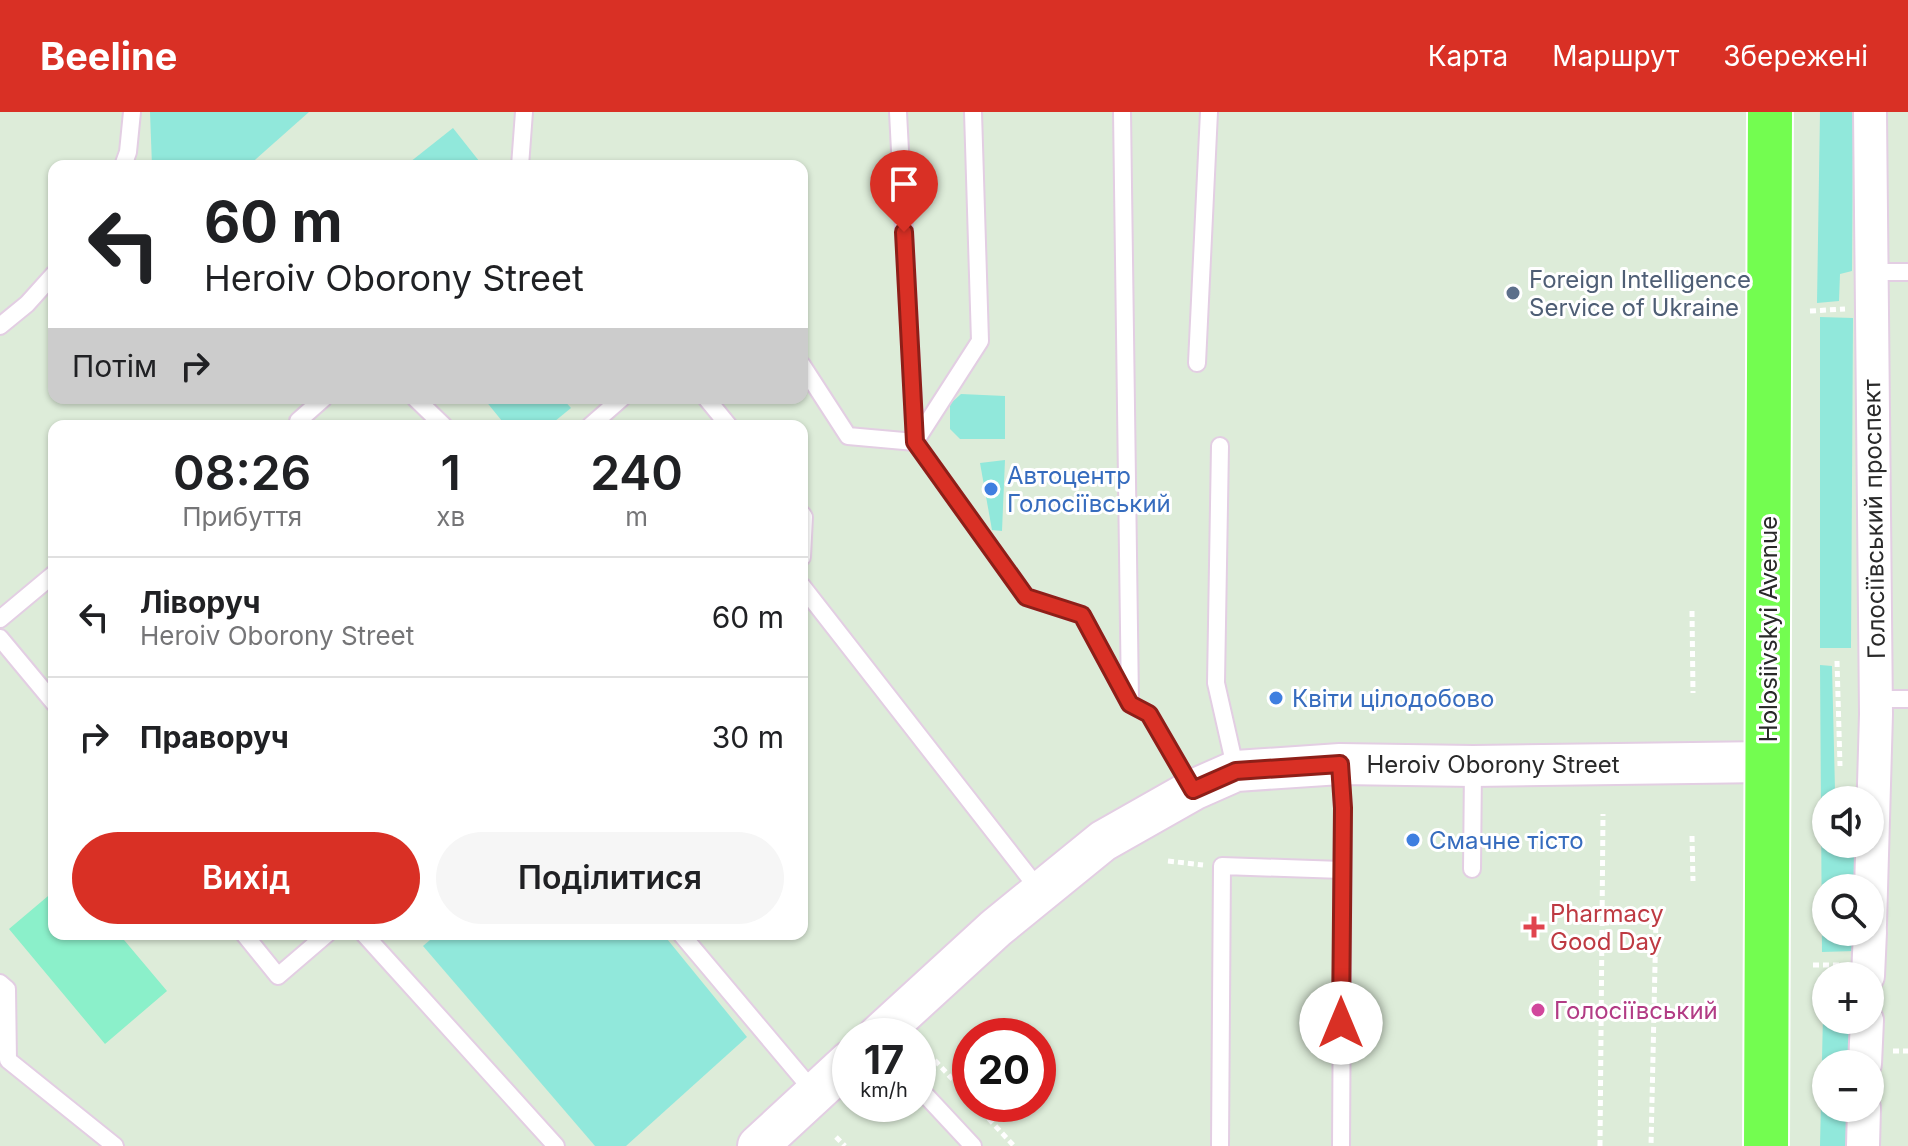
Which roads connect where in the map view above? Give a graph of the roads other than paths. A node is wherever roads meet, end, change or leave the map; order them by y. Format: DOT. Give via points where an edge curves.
graph roads {
  1 [pos="132,112"];
  2 [pos="524,112"];
  3 [pos="898,112"];
  4 [pos="973,112"];
  5 [pos="1122,112"];
  6 [pos="1209,112"];
  7 [pos="1770,112"];
  8 [pos="1870,112"];
  9 [pos="125,160"];
  10 [pos="520,160"];
  11 [pos="1870,272"];
  12 [pos="1908,272"];
  13 [pos="48,281"];
  14 [pos="0,326"];
  15 [pos="1197,363"];
  16 [pos="808,374"];
  17 [pos="317,404"];
  18 [pos="421,404"];
  19 [pos="615,404"];
  20 [pos="711,404"];
  21 [pos="299,420"];
  22 [pos="438,420"];
  23 [pos="597,420"];
  24 [pos="724,420"];
  25 [pos="915,442"];
  26 [pos="1220,446"];
  27 [pos="48,579"];
  28 [pos="808,594"];
  29 [pos="0,619"];
  30 [pos="0,638"];
  31 [pos="48,696"];
  32 [pos="1876,699"];
  33 [pos="1908,699"];
  34 [pos="1130,704"];
  35 [pos="1767,762"];
  36 [pos="1340,764"];
  37 [pos="1473,766"];
  38 [pos="1236,771"];
  39 [pos="1193,790"];
  40 [pos="1472,869"];
  41 [pos="1342,870"];
  42 [pos="1871,874"];
  43 [pos="1040,892"];
  44 [pos="249,940"];
  45 [pos="320,940"];
  46 [pos="369,940"];
  47 [pos="686,940"];
  48 [pos="0,983"];
  49 [pos="898,1018"];
  50 [pos="832,1078"];
  51 [pos="815,1094"];
  52 [pos="936,1106"];
  53 [pos="1864,1122"];
  54 [pos="115,1146"];
  55 [pos="556,1146"];
  56 [pos="758,1146"];
  57 [pos="973,1146"];
  58 [pos="1220,1146"];
  59 [pos="1341,1146"];
  60 [pos="1766,1146"];
  61 [pos="1863,1146"];
  1 -- 9 [label="lane"];
  2 -- 10 [label="lane"];
  3 -- 25 [label="lane"];
  4 -- 25 [label="lane" via="980,341"];
  5 -- 34 [label="lane"];
  6 -- 15 [label="lane"];
  7 -- 35 [label="highway, Holosiivskyi Avenue"];
  8 -- 11 [label="street, Голосіївський проспект"];
  11 -- 12 [label="lane"];
  11 -- 32 [label="street, Голосіївський проспект"];
  13 -- 14 [label="lane"];
  16 -- 25 [label="lane" via="848,436"];
  17 -- 21 [label="lane"];
  18 -- 22 [label="lane"];
  19 -- 23 [label="lane"];
  20 -- 24 [label="lane"];
  25 -- 34 [label="lane" via="1026,597 1082,615"];
  26 -- 38 [label="lane" via="1216,683"];
  27 -- 29 [label="lane"];
  28 -- 43 [label="lane"];
  30 -- 31 [label="lane"];
  32 -- 33 [label="lane"];
  32 -- 42 [label="street, Голосіївський проспект"];
  34 -- 39 [label="lane" via="1149,714"];
  35 -- 37 [label="street, Heroiv Oborony Street"];
  35 -- 60 [label="highway, Holosiivskyi Avenue"];
  36 -- 37 [label="street, Heroiv Oborony Street"];
  36 -- 38 [label="street, Heroiv Oborony Street"];
  36 -- 41 [label="lane"];
  37 -- 40 [label="lane"];
  38 -- 39 [label="street, Heroiv Oborony Street"];
  39 -- 43 [label="street, Heroiv Oborony Street" via="1103,841"];
  41 -- 58 [label="lane" via="1222,866"];
  41 -- 59 [label="lane"];
  43 -- 49 [label="street, Heroiv Oborony Street"];
  44 -- 45 [label="lane" via="278,976"];
  46 -- 55 [label="lane"];
  47 -- 51 [label="lane"];
  48 -- 54 [label="lane" via="7,989 8,1060"];
  50 -- 51 [label="street"];
  51 -- 56 [label="street"];
  52 -- 57 [label="lane"];
  53 -- 61 [label="street"];
}
